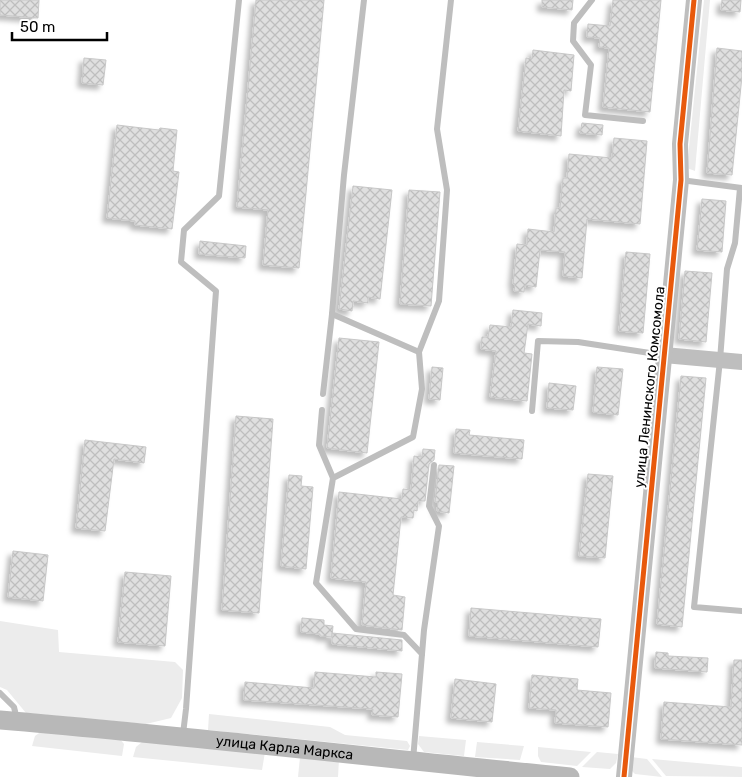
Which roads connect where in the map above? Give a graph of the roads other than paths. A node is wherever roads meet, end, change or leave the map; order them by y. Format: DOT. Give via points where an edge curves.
graph roads {
  1 [pos="239,0"];
  2 [pos="364,0"];
  3 [pos="451,0"];
  4 [pos="592,0"];
  5 [pos="694,0"];
  6 [pos="643,121"];
  7 [pos="681,180"];
  8 [pos="741,188"];
  9 [pos="332,314"];
  10 [pos="418,352"];
  11 [pos="664,355"];
  12 [pos="720,360"];
  13 [pos="742,362"];
  14 [pos="323,394"];
  15 [pos="322,410"];
  16 [pos="532,411"];
  17 [pos="434,466"];
  18 [pos="333,478"];
  19 [pos="742,611"];
  20 [pos="422,654"];
  21 [pos="0,693"];
  22 [pos="8,720"];
  23 [pos="182,735"];
  24 [pos="412,761"];
  25 [pos="447,771"];
  26 [pos="558,776"];
  27 [pos="624,777"];
  1 -- 23 [label="lane" via="219,196 184,230 181,262 216,291"];
  2 -- 9 [label="lane"];
  3 -- 10 [label="lane" via="437,129 447,190 438,301"];
  4 -- 6 [label="lane" via="574,23 573,41 591,65 585,115"];
  5 -- 7 [label="street, улица Ленинского Комсомола" via="680,144"];
  7 -- 8 [label="lane"];
  7 -- 11 [label="street, улица Ленинского Комсомола"];
  8 -- 12 [label="lane" via="735,243 727,269"];
  9 -- 10 [label="lane"];
  9 -- 14 [label="lane"];
  10 -- 18 [label="lane" via="422,389 413,437"];
  11 -- 12 [label="street"];
  11 -- 16 [label="lane" via="578,342 538,341"];
  11 -- 27 [label="street, улица Ленинского Комсомола"];
  12 -- 13 [label="street"];
  12 -- 19 [label="lane" via="694,607"];
  15 -- 18 [label="lane" via="319,445"];
  17 -- 20 [label="lane" via="429,506 439,526"];
  18 -- 20 [label="lane" via="316,583 356,630 404,635"];
  20 -- 24 [label="lane"];
  21 -- 22 [label="lane" via="14,707"];
  22 -- 23 [label="main road, улица Карла Маркса"];
  23 -- 24 [label="main road, улица Карла Маркса"];
  24 -- 25 [label="main road, улица Карла Маркса"];
  25 -- 26 [label="main road, улица Карла Маркса"];
}
